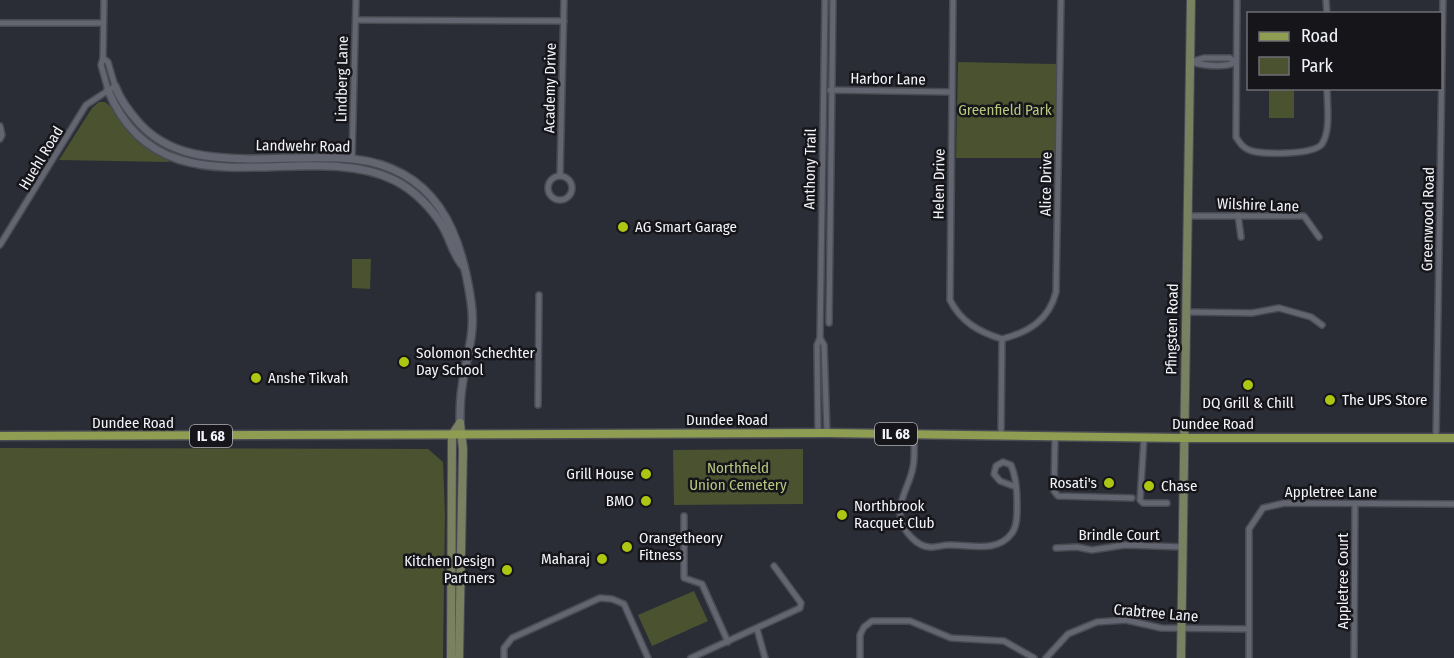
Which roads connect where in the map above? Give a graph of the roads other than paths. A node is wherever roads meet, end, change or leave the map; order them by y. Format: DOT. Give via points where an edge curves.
graph roads {
  1 [pos="104,0"];
  2 [pos="356,0"];
  3 [pos="564,0"];
  4 [pos="825,0"];
  5 [pos="833,0"];
  6 [pos="953,0"];
  7 [pos="1061,0"];
  8 [pos="1191,0"];
  9 [pos="1237,0"];
  10 [pos="1443,0"];
  11 [pos="356,20"];
  12 [pos="564,21"];
  13 [pos="0,23"];
  14 [pos="104,23"];
  15 [pos="1190,62"];
  16 [pos="1236,62"];
  17 [pos="1442,63"];
  18 [pos="111,88"];
  19 [pos="824,90"];
  20 [pos="832,90"];
  21 [pos="1327,90"];
  22 [pos="1442,90"];
  23 [pos="952,92"];
  24 [pos="0,126"];
  25 [pos="0,139"];
  26 [pos="352,159"];
  27 [pos="560,176"];
  28 [pos="1187,216"];
  29 [pos="1238,216"];
  30 [pos="1240,237"];
  31 [pos="1319,237"];
  32 [pos="0,245"];
  33 [pos="464,267"];
  34 [pos="819,267"];
  35 [pos="830,268"];
  36 [pos="539,295"];
  37 [pos="1186,312"];
  38 [pos="829,323"];
  39 [pos="1322,325"];
  40 [pos="1002,339"];
  41 [pos="538,405"];
  42 [pos="460,423"];
  43 [pos="822,433"];
  44 [pos="463,434"];
  45 [pos="452,435"];
  46 [pos="914,435"];
  47 [pos="1001,435"];
  48 [pos="0,436"];
  49 [pos="1055,436"];
  50 [pos="1144,438"];
  51 [pos="1184,438"];
  52 [pos="1436,438"];
  53 [pos="1454,438"];
  54 [pos="1016,487"];
  55 [pos="1132,498"];
  56 [pos="1167,503"];
  57 [pos="1355,504"];
  58 [pos="1454,504"];
  59 [pos="684,516"];
  60 [pos="1183,547"];
  61 [pos="1056,548"];
  62 [pos="774,566"];
  63 [pos="1182,628"];
  64 [pos="1248,628"];
  65 [pos="757,629"];
  66 [pos="728,642"];
  67 [pos="451,658"];
  68 [pos="459,658"];
  69 [pos="504,658"];
  70 [pos="648,658"];
  71 [pos="691,658"];
  72 [pos="765,658"];
  73 [pos="860,658"];
  74 [pos="1034,658"];
  75 [pos="1046,658"];
  76 [pos="1181,658"];
  77 [pos="1249,658"];
  78 [pos="1354,658"];
  1 -- 14 [label="street"];
  2 -- 11 [label="street, Lindberg Lane"];
  3 -- 12 [label="street, Academy Drive"];
  4 -- 19 [label="street, Anthony Trail"];
  5 -- 20 [label="street, Anthony Trail"];
  6 -- 23 [label="street, Helen Drive"];
  7 -- 40 [label="street, Alice Drive" via="1056,292 1052,308 1039,322"];
  8 -- 15 [label="main road, Pfingsten Road"];
  9 -- 16 [label="street"];
  10 -- 17 [label="street, Greenwood Road"];
  11 -- 12 [label="street"];
  11 -- 26 [label="street, Lindberg Lane"];
  12 -- 27 [label="street, Academy Drive"];
  13 -- 14 [label="street"];
  14 -- 18 [label="street" via="103,58 108,62"];
  15 -- 16 [label="street"];
  15 -- 28 [label="main road, Pfingsten Road"];
  16 -- 21 [label="street" via="1236,136 1241,146 1251,151 1309,152 1320,147 1327,135"];
  18 -- 26 [label="street, Landwehr Road" via="149,133 186,153 218,158"];
  18 -- 32 [label="street, Huehl Road" via="86,105"];
  18 -- 33 [label="street, Landwehr Road" via="120,113 141,137 185,162 217,167 355,168 395,181 430,208"];
  19 -- 20 [label="street, Harbor Lane"];
  19 -- 34 [label="street, Anthony Trail"];
  20 -- 23 [label="street, Harbor Lane"];
  20 -- 35 [label="street, Anthony Trail"];
  22 -- 52 [label="street, Greenwood Road"];
  23 -- 40 [label="street, Helen Drive" via="950,300 966,322"];
  24 -- 25 [label="street"];
  26 -- 33 [label="street, Landwehr Road" via="393,170 430,195 455,233 464,255"];
  27 -- 27 [label="street, Academy Drive" via="548,186 549,194 559,201 570,196 572,189 568,179"];
  28 -- 29 [label="street, Wilshire Lane"];
  28 -- 37 [label="main road, Pfingsten Road"];
  29 -- 30 [label="street"];
  29 -- 31 [label="street, Wilshire Lane" via="1304,216"];
  33 -- 42 [label="street, Landwehr Road" via="474,330 462,387"];
  34 -- 35 [label="street"];
  34 -- 43 [label="street, Anthony Trail" via="817,345"];
  35 -- 38 [label="street, Anthony Trail"];
  36 -- 41 [label="street"];
  37 -- 39 [label="street" via="1252,313 1279,308 1311,317"];
  37 -- 51 [label="main road, Pfingsten Road"];
  40 -- 47 [label="street"];
  42 -- 44 [label="main road, Landwehr Road"];
  42 -- 45 [label="main road"];
  43 -- 44 [label="main road, Dundee Road / IL 68"];
  43 -- 46 [label="main road, Dundee Road / IL 68"];
  44 -- 45 [label="main road, Dundee Road / IL 68"];
  44 -- 68 [label="main road, Landwehr Road"];
  45 -- 48 [label="main road, Dundee Road / IL 68"];
  45 -- 67 [label="main road"];
  46 -- 47 [label="main road, Dundee Road / IL 68"];
  46 -- 54 [label="street" via="913,468 904,489 901,518 906,532 928,548 987,547 1003,541 1015,525"];
  47 -- 49 [label="main road, Dundee Road / IL 68"];
  49 -- 50 [label="main road, Dundee Road / IL 68"];
  49 -- 55 [label="street" via="1054,491 1058,496"];
  50 -- 51 [label="main road, Dundee Road / IL 68"];
  50 -- 56 [label="street" via="1140,500"];
  51 -- 52 [label="main road, Dundee Road / IL 68"];
  51 -- 60 [label="main road, Pfingsten Road"];
  52 -- 53 [label="main road, Dundee Road / IL 68"];
  54 -- 54 [label="street" via="1011,465 1003,462 996,466 994,474 1000,481"];
  57 -- 58 [label="street, Appletree Lane"];
  57 -- 64 [label="street, Appletree Lane" via="1273,504 1254,518 1249,529"];
  57 -- 78 [label="street, Appletree Court"];
  59 -- 66 [label="street" via="684,579 702,584"];
  60 -- 61 [label="street, Brindle Court"];
  60 -- 63 [label="main road, Pfingsten Road"];
  62 -- 65 [label="street" via="801,603 800,608"];
  63 -- 64 [label="street, Crabtree Lane"];
  63 -- 75 [label="street, Crabtree Lane" via="1126,620 1097,622 1068,634"];
  63 -- 76 [label="main road, Pfingsten Road"];
  64 -- 77 [label="street"];
  65 -- 66 [label="street"];
  65 -- 72 [label="street"];
  66 -- 71 [label="street"];
  69 -- 70 [label="street" via="504,648 512,638 600,598 612,598 624,604"];
  73 -- 74 [label="street" via="860,635 872,621 910,621 951,638 1004,641"];
}
